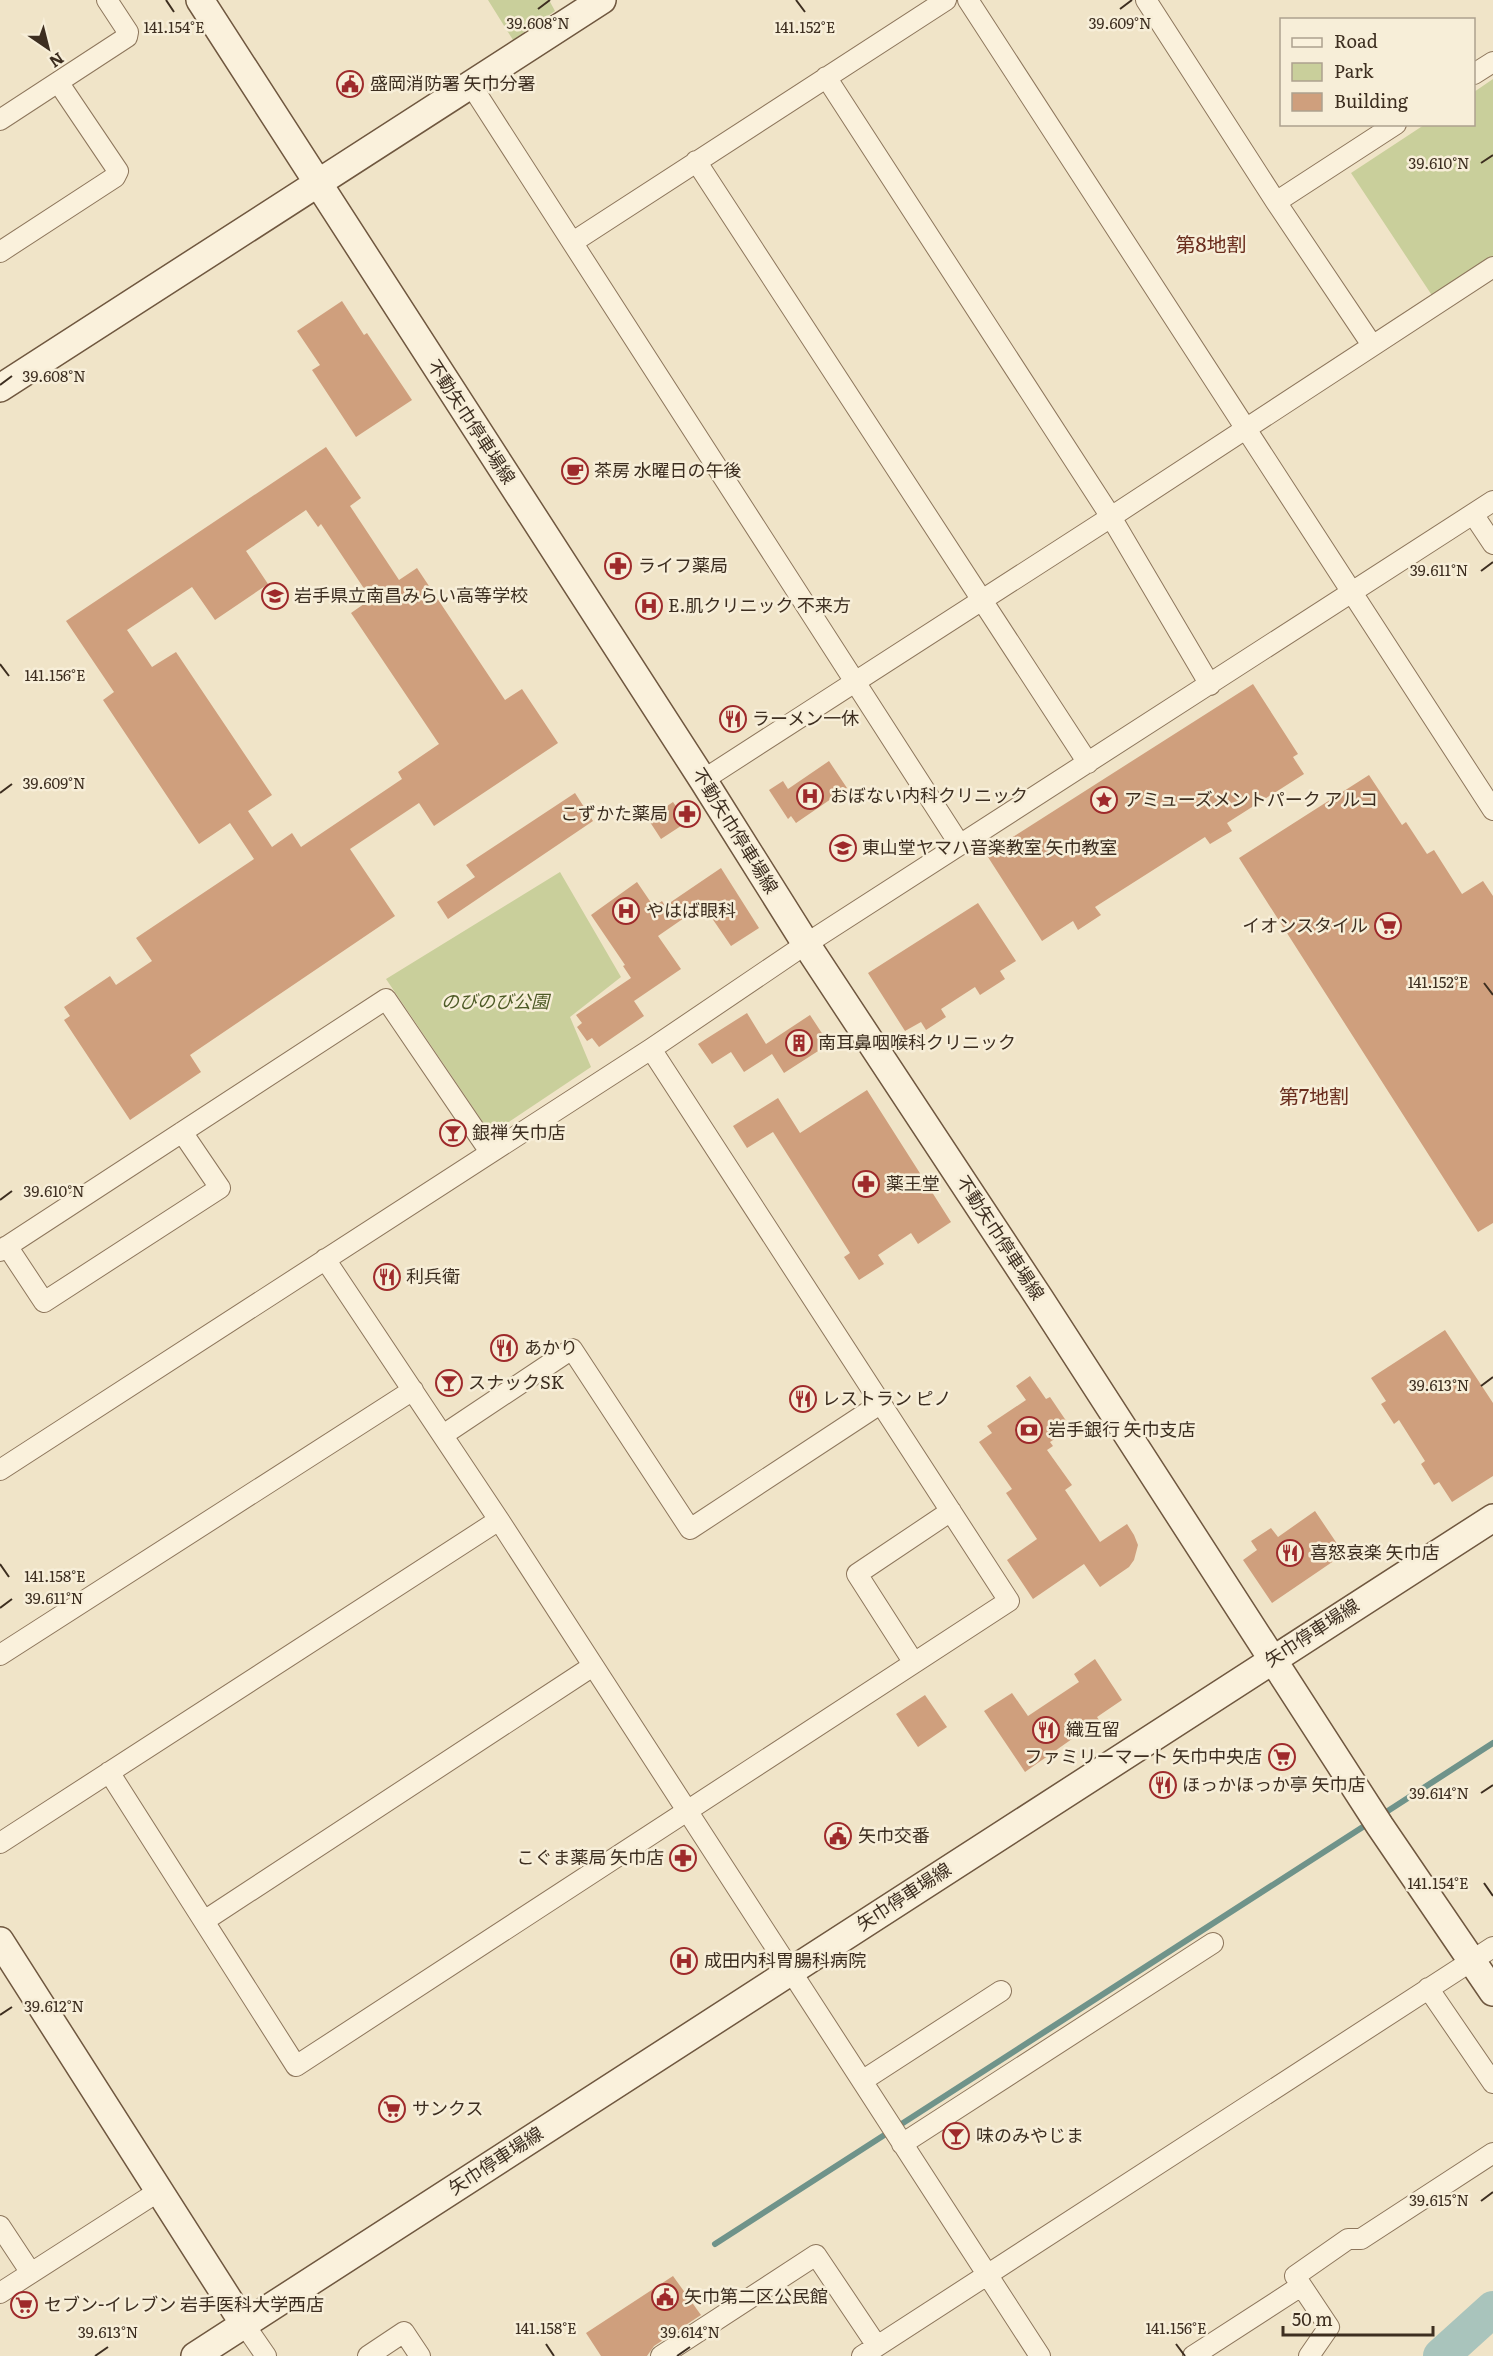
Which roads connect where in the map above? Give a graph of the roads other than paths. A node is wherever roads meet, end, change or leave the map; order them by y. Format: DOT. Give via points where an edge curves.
graph roads {
  1 [pos="107,0"];
  2 [pos="200,0"];
  3 [pos="602,0"];
  4 [pos="946,0"];
  5 [pos="968,0"];
  6 [pos="1146,0"];
  7 [pos="574,8"];
  8 [pos="1493,62"];
  9 [pos="1475,73"];
  10 [pos="826,77"];
  11 [pos="58,82"];
  12 [pos="471,85"];
  13 [pos="0,120"];
  14 [pos="1393,126"];
  15 [pos="696,161"];
  16 [pos="317,183"];
  17 [pos="1276,202"];
  18 [pos="573,242"];
  19 [pos="0,252"];
  20 [pos="1490,274"];
  21 [pos="1372,345"];
  22 [pos="0,388"];
  23 [pos="1246,429"];
  24 [pos="1493,501"];
  25 [pos="1473,514"];
  26 [pos="1111,517"];
  27 [pos="1493,544"];
  28 [pos="1352,592"];
  29 [pos="982,600"];
  30 [pos="855,681"];
  31 [pos="1210,685"];
  32 [pos="1088,763"];
  33 [pos="703,780"];
  34 [pos="1493,810"];
  35 [pos="960,845"];
  36 [pos="806,944"];
  37 [pos="651,1049"];
  38 [pos="182,1132"];
  39 [pos="490,1152"];
  40 [pos="4,1248"];
  41 [pos="325,1259"];
  42 [pos="413,1390"];
  43 [pos="880,1404"];
  44 [pos="442,1436"];
  45 [pos="0,1470"];
  46 [pos="951,1511"];
  47 [pos="1493,1518"];
  48 [pos="499,1520"];
  49 [pos="0,1655"];
  50 [pos="1271,1660"];
  51 [pos="914,1663"];
  52 [pos="593,1666"];
  53 [pos="109,1772"];
  54 [pos="686,1811"];
  55 [pos="0,1843"];
  56 [pos="204,1921"];
  57 [pos="0,1941"];
  58 [pos="1214,1943"];
  59 [pos="1482,1953"];
  60 [pos="790,1970"];
  61 [pos="1428,1988"];
  62 [pos="1001,1990"];
  63 [pos="1493,1992"];
  64 [pos="861,2081"];
  65 [pos="1493,2083"];
  66 [pos="896,2134"];
  67 [pos="1493,2153"];
  68 [pos="159,2191"];
  69 [pos="0,2226"];
  70 [pos="31,2273"];
  71 [pos="987,2275"];
  72 [pos="1301,2286"];
  73 [pos="0,2292"];
  74 [pos="244,2324"];
  75 [pos="870,2351"];
  76 [pos="195,2356"];
  77 [pos="266,2356"];
  78 [pos="368,2356"];
  79 [pos="420,2356"];
  80 [pos="661,2356"];
  81 [pos="1040,2356"];
  82 [pos="1193,2356"];
  83 [pos="1309,2356"];
  1 -- 11 [label="street" via="128,32 127,37"];
  2 -- 16 [label="main road, 不動矢巾停車場線"];
  3 -- 7 [label="main road"];
  4 -- 10 [label="street"];
  5 -- 23 [label="street"];
  6 -- 17 [label="street"];
  7 -- 12 [label="main road"];
  8 -- 9 [label="street"];
  10 -- 15 [label="street"];
  10 -- 26 [label="street"];
  11 -- 13 [label="street"];
  11 -- 19 [label="street" via="118,171 115,177"];
  12 -- 16 [label="main road"];
  12 -- 18 [label="street"];
  14 -- 17 [label="street"];
  15 -- 18 [label="street"];
  15 -- 29 [label="street"];
  16 -- 22 [label="main road"];
  16 -- 33 [label="main road, 不動矢巾停車場線"];
  17 -- 21 [label="street"];
  18 -- 30 [label="street"];
  20 -- 21 [label="street"];
  21 -- 23 [label="street"];
  23 -- 26 [label="street"];
  23 -- 28 [label="street"];
  24 -- 25 [label="street"];
  25 -- 27 [label="street"];
  25 -- 28 [label="street"];
  26 -- 29 [label="street"];
  26 -- 31 [label="street"];
  28 -- 31 [label="street"];
  28 -- 34 [label="street"];
  29 -- 30 [label="street"];
  29 -- 32 [label="street"];
  30 -- 33 [label="street"];
  30 -- 35 [label="street"];
  31 -- 32 [label="street"];
  32 -- 35 [label="street"];
  33 -- 36 [label="main road, 不動矢巾停車場線"];
  35 -- 36 [label="street"];
  36 -- 37 [label="street"];
  36 -- 50 [label="main road, 不動矢巾停車場線"];
  37 -- 39 [label="street"];
  37 -- 43 [label="street"];
  38 -- 39 [label="street" via="386,999"];
  38 -- 40 [label="street"];
  38 -- 40 [label="street" via="220,1188 44,1302"];
  39 -- 41 [label="street"];
  41 -- 42 [label="street"];
  41 -- 45 [label="street"];
  42 -- 44 [label="street"];
  42 -- 49 [label="street"];
  43 -- 44 [label="street" via="690,1529 572,1349"];
  43 -- 46 [label="street"];
  44 -- 48 [label="street"];
  46 -- 51 [label="street" via="856,1574"];
  46 -- 51 [label="street" via="1009,1601"];
  47 -- 50 [label="main road, 矢巾停車場線"];
  48 -- 52 [label="street"];
  48 -- 53 [label="street"];
  50 -- 59 [label="main road, 不動矢巾停車場線" via="1376,1819"];
  50 -- 60 [label="main road, 矢巾停車場線"];
  51 -- 54 [label="street"];
  52 -- 54 [label="street"];
  52 -- 56 [label="street"];
  53 -- 55 [label="street"];
  53 -- 56 [label="street"];
  54 -- 56 [label="street" via="296,2066"];
  54 -- 60 [label="street"];
  57 -- 68 [label="main road"];
  58 -- 66 [label="street"];
  59 -- 61 [label="street"];
  59 -- 63 [label="main road, 不動矢巾停車場線"];
  60 -- 64 [label="street"];
  60 -- 74 [label="main road, 矢巾停車場線"];
  61 -- 65 [label="street"];
  61 -- 71 [label="street"];
  62 -- 64 [label="street"];
  64 -- 66 [label="street"];
  66 -- 71 [label="street"];
  67 -- 72 [label="street" via="1361,2239 1348,2239 1295,2276"];
  68 -- 70 [label="street"];
  68 -- 74 [label="main road"];
  69 -- 70 [label="street"];
  70 -- 73 [label="street"];
  71 -- 75 [label="street"];
  71 -- 81 [label="street"];
  72 -- 82 [label="street"];
  72 -- 83 [label="street" via="1329,2327"];
  74 -- 76 [label="main road, 矢巾停車場線"];
  74 -- 77 [label="street"];
  75 -- 80 [label="street" via="816,2255"];
  78 -- 79 [label="street" via="404,2332"];
}
